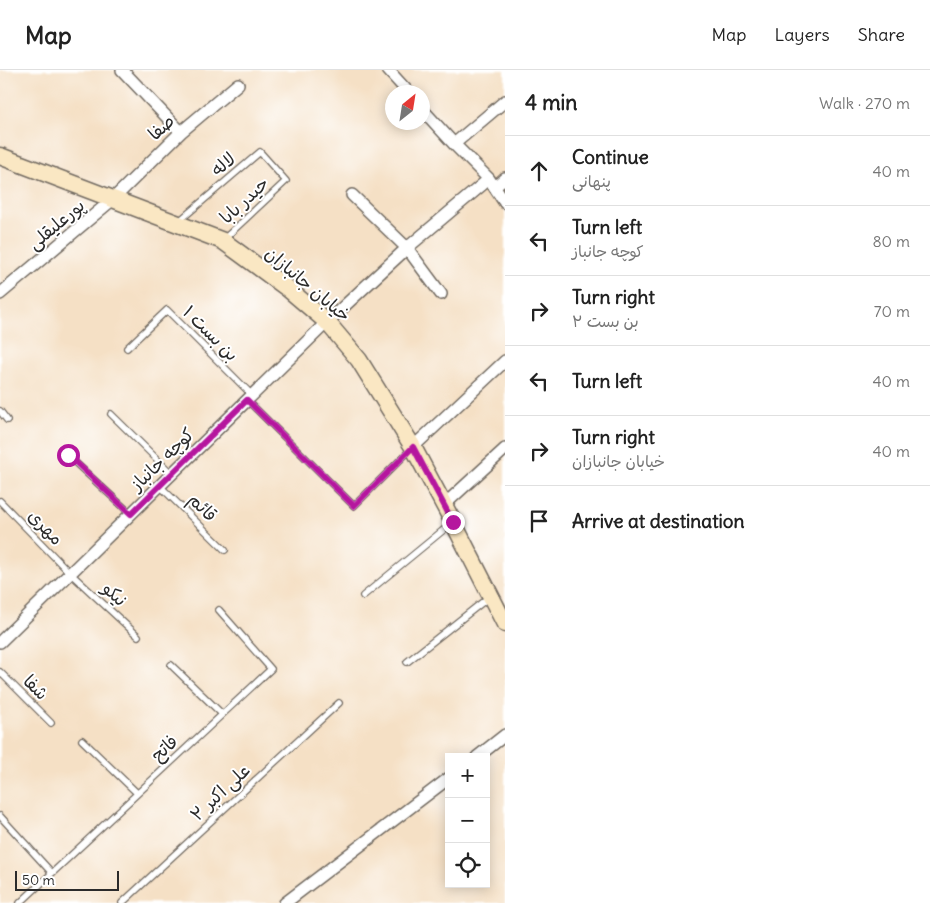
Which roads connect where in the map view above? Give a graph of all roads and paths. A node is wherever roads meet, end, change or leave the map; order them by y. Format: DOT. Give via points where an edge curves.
graph roads {
  1 [pos="122,70"];
  2 [pos="388,70"];
  3 [pos="238,84"];
  4 [pos="402,85"];
  5 [pos="505,102"];
  6 [pos="430,118"];
  7 [pos="180,132"];
  8 [pos="454,144"];
  9 [pos="0,156"];
  10 [pos="505,178"];
  11 [pos="286,181"];
  12 [pos="492,183"];
  13 [pos="352,195"];
  14 [pos="112,200"];
  15 [pos="505,203"];
  16 [pos="176,223"];
  17 [pos="223,241"];
  18 [pos="407,248"];
  19 [pos="0,294"];
  20 [pos="441,294"];
  21 [pos="327,322"];
  22 [pos="127,348"];
  23 [pos="505,361"];
  24 [pos="250,398"];
  25 [pos="0,411"];
  26 [pos="111,414"];
  27 [pos="7,420"];
  28 [pos="413,447"];
  29 [pos="505,448"];
  30 [pos="68,455"];
  31 [pos="172,474"];
  32 [pos="160,486"];
  33 [pos="0,501"];
  34 [pos="444,505"];
  35 [pos="131,514"];
  36 [pos="453,522"];
  37 [pos="225,550"];
  38 [pos="70,573"];
  39 [pos="363,596"];
  40 [pos="491,596"];
  41 [pos="218,610"];
  42 [pos="505,624"];
  43 [pos="138,636"];
  44 [pos="0,642"];
  45 [pos="407,662"];
  46 [pos="171,665"];
  47 [pos="0,672"];
  48 [pos="338,703"];
  49 [pos="222,714"];
  50 [pos="52,723"];
  51 [pos="505,735"];
  52 [pos="82,740"];
  53 [pos="482,753"];
  54 [pos="445,781"];
  55 [pos="137,793"];
  56 [pos="0,816"];
  57 [pos="52,873"];
  58 [pos="20,903"];
  59 [pos="122,903"];
  60 [pos="285,903"];
  1 -- 7 [label="street"];
  2 -- 4 [label="street"];
  3 -- 7 [label="street, صفا"];
  5 -- 8 [label="street"];
  6 -- 8 [label="street"];
  7 -- 14 [label="street, صفا"];
  8 -- 12 [label="street"];
  9 -- 14 [label="main road, خیابان جانبازان"];
  10 -- 12 [label="street, کوچه جانباز"];
  11 -- 16 [label="lane, لاله" via="260,152"];
  11 -- 17 [label="lane, حیدر بابا"];
  12 -- 15 [label="street"];
  12 -- 18 [label="street, کوچه جانباز"];
  13 -- 18 [label="street"];
  14 -- 16 [label="main road, خیابان جانبازان"];
  14 -- 19 [label="street, پورعلیقلی"];
  16 -- 17 [label="main road, خیابان جانبازان"];
  17 -- 21 [label="main road, خیابان جانبازان"];
  18 -- 20 [label="street"];
  18 -- 21 [label="street, کوچه جانباز"];
  21 -- 24 [label="street, کوچه جانباز"];
  21 -- 28 [label="main road, خیابان جانبازان" via="359,360"];
  22 -- 24 [label="lane, بن بست ۱" via="167,310"];
  23 -- 28 [label="street"];
  24 -- 28 [label="lane" via="354,506"];
  24 -- 31 [label="street, کوچه جانباز"];
  25 -- 27 [label="lane"];
  26 -- 31 [label="lane"];
  28 -- 34 [label="main road, خیابان جانبازان"];
  29 -- 34 [label="street"];
  30 -- 35 [label="lane"];
  31 -- 32 [label="street, کوچه جانباز"];
  32 -- 35 [label="street, کوچه جانباز"];
  32 -- 37 [label="lane, قائم"];
  33 -- 38 [label="lane, مهری"];
  34 -- 36 [label="main road, خیابان جانبازان"];
  35 -- 38 [label="street, کوچه جانباز"];
  36 -- 39 [label="lane"];
  36 -- 40 [label="main road, خیابان جانبازان"];
  38 -- 43 [label="lane, نیکو"];
  38 -- 44 [label="street, کوچه جانباز"];
  40 -- 42 [label="main road, خیابان جانبازان"];
  40 -- 45 [label="lane"];
  41 -- 49 [label="lane, فاتح" via="270,669"];
  46 -- 49 [label="lane"];
  47 -- 50 [label="lane, شفا"];
  48 -- 59 [label="lane, علی اکبر ۲"];
  49 -- 55 [label="lane, فاتح"];
  51 -- 53 [label="street"];
  52 -- 55 [label="lane"];
  54 -- 60 [label="street"];
  55 -- 57 [label="lane, فاتح"];
  56 -- 57 [label="lane"];
  57 -- 58 [label="lane, فاتح"];
}
